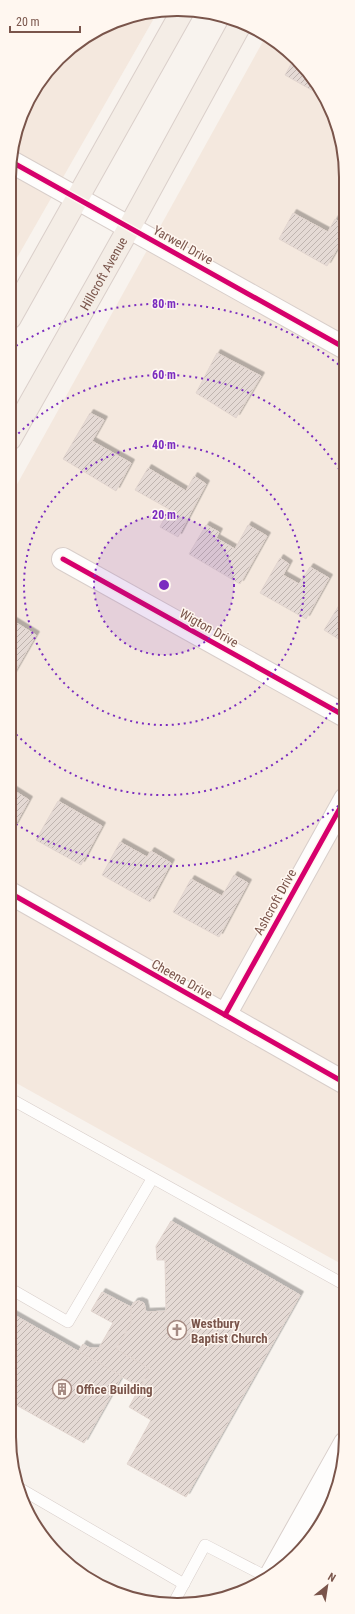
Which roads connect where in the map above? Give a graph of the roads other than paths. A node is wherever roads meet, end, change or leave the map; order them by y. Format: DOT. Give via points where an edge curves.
graph roads {
  1 [pos="180,16"];
  2 [pos="238,28"];
  3 [pos="16,165"];
  4 [pos="77,199"];
  5 [pos="129,228"];
  6 [pos="16,307"];
  7 [pos="339,345"];
  8 [pos="16,428"];
  9 [pos="63,559"];
  10 [pos="339,713"];
  11 [pos="339,810"];
  12 [pos="16,896"];
  13 [pos="225,1015"];
  14 [pos="339,1080"];
  15 [pos="16,1102"];
  16 [pos="152,1179"];
  17 [pos="339,1282"];
  18 [pos="16,1292"];
  19 [pos="338,1453"];
  20 [pos="26,1492"];
  21 [pos="277,1564"];
  22 [pos="261,1574"];
  23 [pos="184,1584"];
  24 [pos="176,1598"];
  1 -- 4 [label="main road"];
  2 -- 5 [label="main road, Hillcroft Avenue"];
  3 -- 4 [label="street, Yarwell Drive"];
  4 -- 5 [label="street, Yarwell Drive"];
  4 -- 6 [label="main road"];
  5 -- 7 [label="street, Yarwell Drive"];
  5 -- 8 [label="main road, Hillcroft Avenue"];
  9 -- 10 [label="street, Wigton Drive"];
  11 -- 13 [label="street, Ashcroft Drive"];
  12 -- 13 [label="street, Cheena Drive"];
  13 -- 14 [label="street, Cheena Drive"];
  15 -- 16 [label="lane"];
  16 -- 17 [label="lane"];
  16 -- 18 [label="lane" via="68,1322"];
  19 -- 21 [label="street"];
  20 -- 23 [label="lane"];
  22 -- 23 [label="lane" via="205,1545"];
  23 -- 24 [label="lane"];
}
